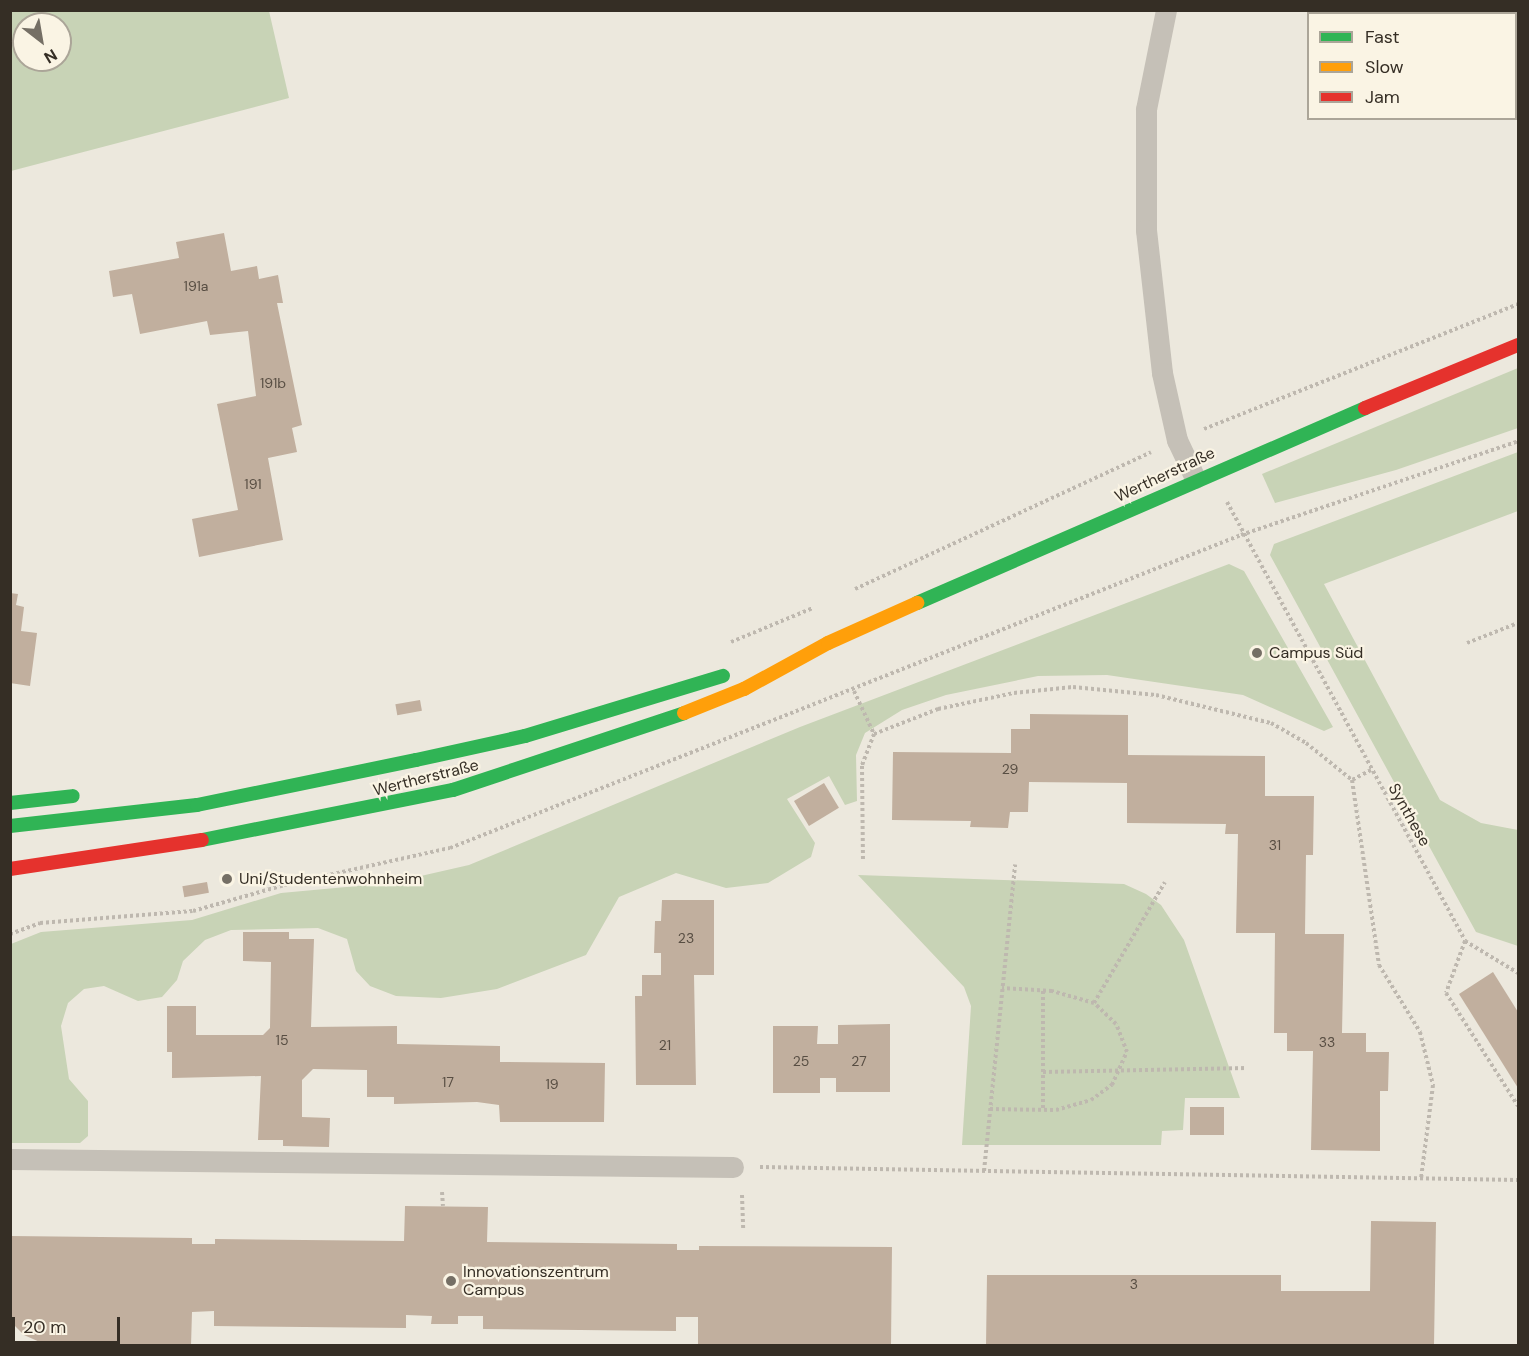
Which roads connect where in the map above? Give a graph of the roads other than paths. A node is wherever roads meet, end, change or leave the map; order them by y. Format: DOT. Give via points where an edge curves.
graph roads {
  1 [pos="1166,10"];
  2 [pos="1518,345"];
  3 [pos="1196,478"];
  4 [pos="828,644"];
  5 [pos="230,782"];
  6 [pos="296,782"];
  7 [pos="86,795"];
  8 [pos="10,803"];
  9 [pos="10,826"];
  10 [pos="10,869"];
  11 [pos="10,1159"];
  12 [pos="733,1167"];
  1 -- 3 [label="lane" via="1146,109 1146,230 1162,373 1177,440"];
  2 -- 3 [label="main road, Wertherstraße"];
  3 -- 4 [label="main road, Wertherstraße"];
  4 -- 6 [label="main road, Wertherstraße" via="525,736"];
  4 -- 10 [label="main road, Wertherstraße" via="744,689 644,729 453,790 197,842"];
  5 -- 6 [label="main road, Wertherstraße"];
  6 -- 9 [label="main road, Wertherstraße" via="197,805"];
  7 -- 8 [label="main road"];
  11 -- 12 [label="lane"];
}
